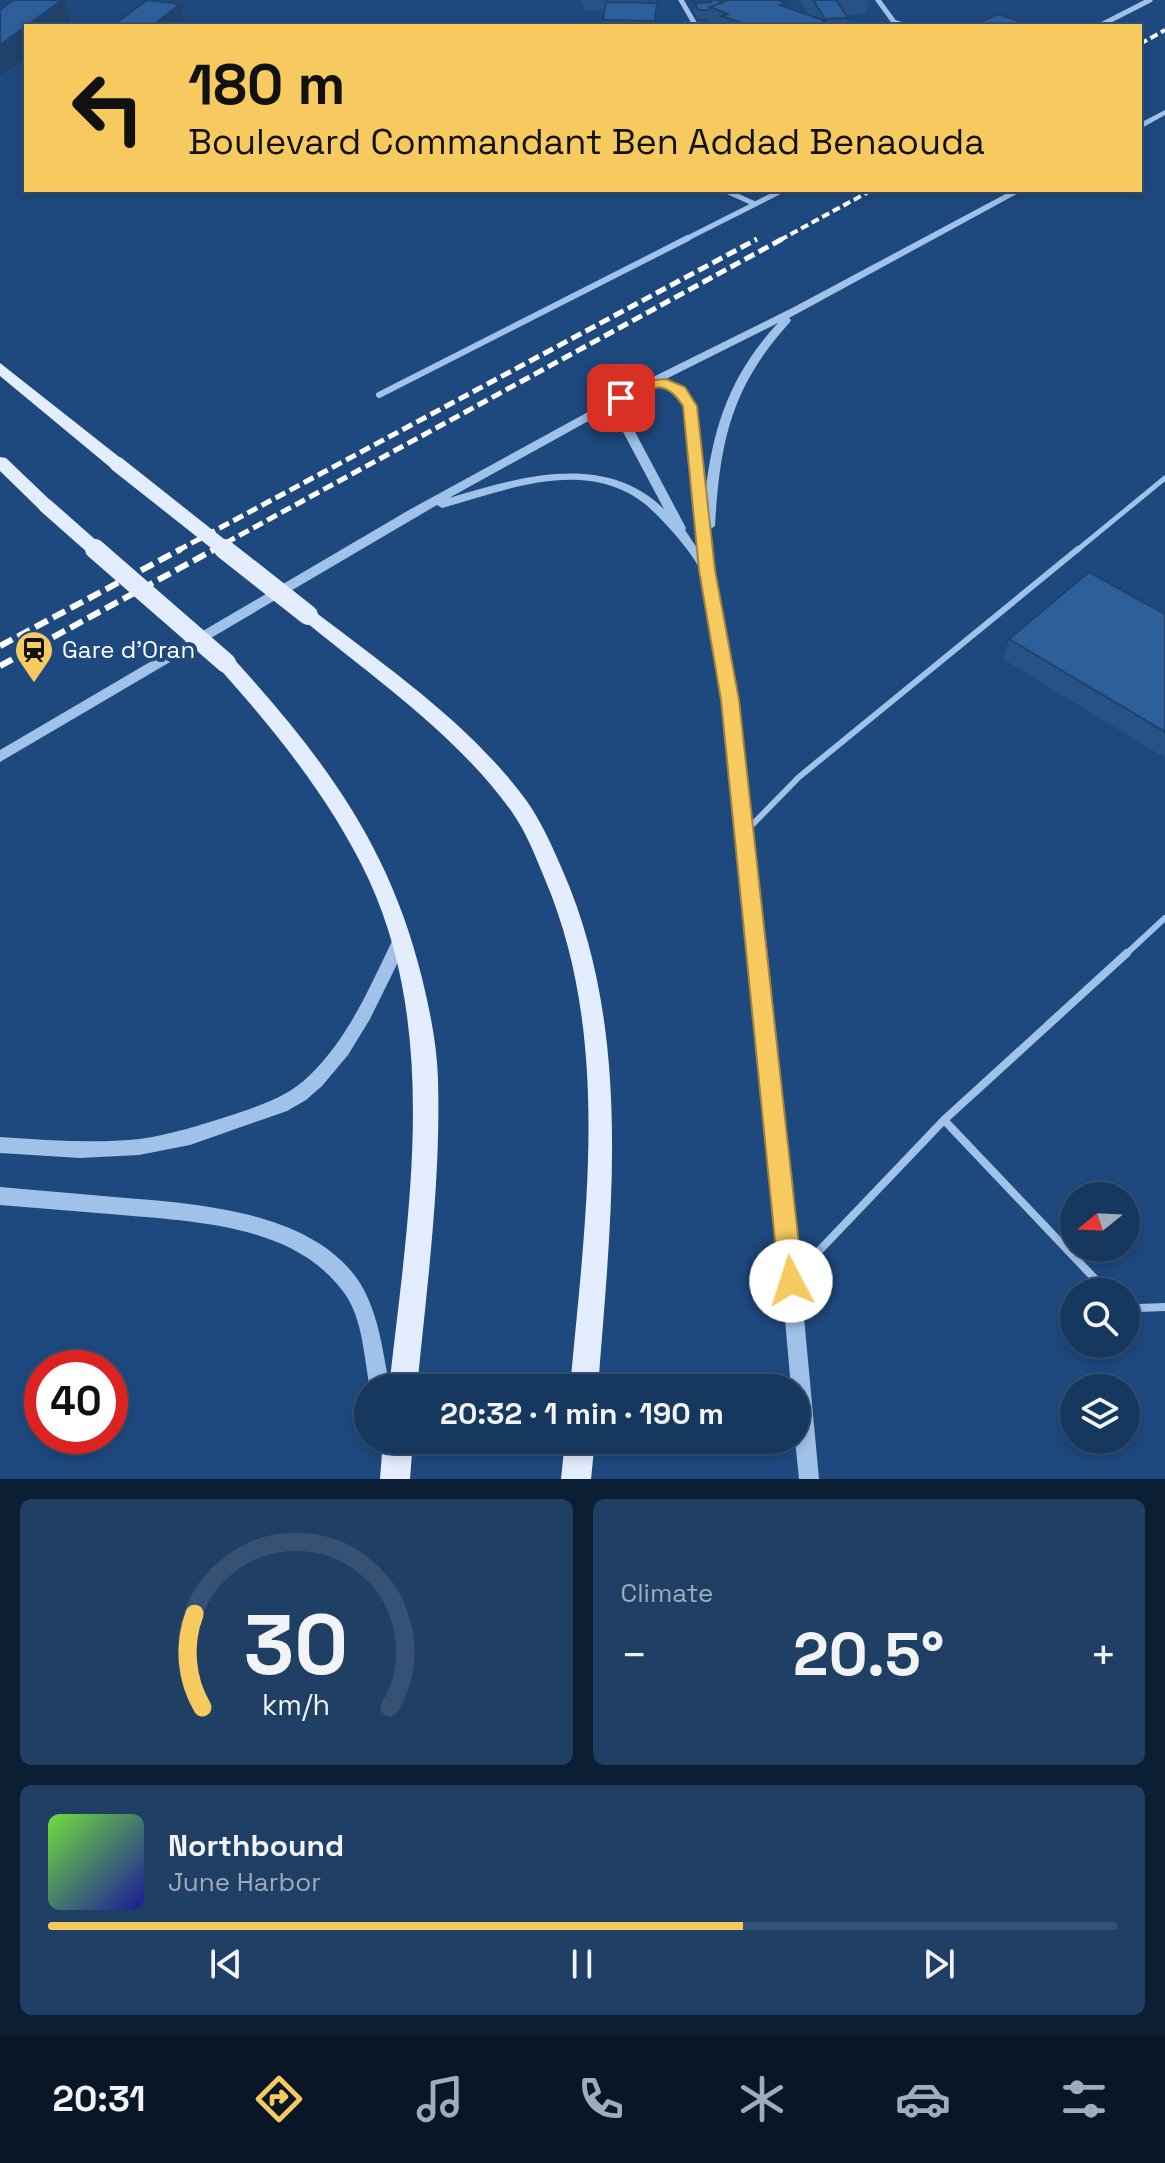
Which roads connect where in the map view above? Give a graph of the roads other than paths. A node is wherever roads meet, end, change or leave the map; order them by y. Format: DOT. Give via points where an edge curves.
graph roads {
  1 [pos="681,0"];
  2 [pos="878,0"];
  3 [pos="1150,0"];
  4 [pos="894,22"];
  5 [pos="695,24"];
  6 [pos="889,24"];
  7 [pos="900,24"];
  8 [pos="1103,24"];
  9 [pos="1165,112"];
  10 [pos="1142,125"];
  11 [pos="728,192"];
  12 [pos="779,192"];
  13 [pos="1016,192"];
  14 [pos="755,204"];
  15 [pos="798,309"];
  16 [pos="0,368"];
  17 [pos="647,384"];
  18 [pos="379,395"];
  19 [pos="0,462"];
  20 [pos="1165,478"];
  21 [pos="413,513"];
  22 [pos="680,528"];
  23 [pos="707,570"];
  24 [pos="0,757"];
  25 [pos="745,832"];
  26 [pos="1165,918"];
  27 [pos="402,940"];
  28 [pos="944,1120"];
  29 [pos="0,1145"];
  30 [pos="0,1196"];
  31 [pos="1094,1278"];
  32 [pos="791,1281"];
  33 [pos="1165,1307"];
  34 [pos="1140,1308"];
  35 [pos="377,1374"];
  36 [pos="404,1374"];
  37 [pos="585,1374"];
  38 [pos="388,1454"];
  39 [pos="396,1454"];
  40 [pos="579,1454"];
  41 [pos="392,1479"];
  42 [pos="576,1479"];
  43 [pos="809,1479"];
  1 -- 5 [label="street"];
  2 -- 4 [label="street"];
  3 -- 8 [label="street"];
  4 -- 6 [label="street"];
  4 -- 7 [label="street"];
  9 -- 10 [label="street"];
  11 -- 14 [label="street"];
  12 -- 14 [label="street"];
  13 -- 15 [label="street"];
  14 -- 18 [label="street"];
  15 -- 17 [label="street"];
  15 -- 23 [label="street" via="762,344 731,398 712,466"];
  16 -- 37 [label="main road, bridge" via="410,696 472,750 520,808 558,877 583,957 596,1050 599,1188"];
  17 -- 21 [label="street"];
  17 -- 22 [label="street" via="629,405 628,430"];
  17 -- 23 [label="street" via="673,386 690,406"];
  19 -- 27 [label="main road, bridge" via="226,663 272,713 317,771 381,881"];
  20 -- 25 [label="lane" via="799,777"];
  21 -- 22 [label="street" via="514,483 582,475 634,491"];
  21 -- 24 [label="street"];
  22 -- 23 [label="street"];
  23 -- 25 [label="street" via="730,700"];
  25 -- 32 [label="street"];
  26 -- 28 [label="lane"];
  27 -- 29 [label="street" via="338,1055 314,1083 277,1108 156,1144 104,1149"];
  27 -- 36 [label="main road" via="426,1077 424,1163"];
  28 -- 31 [label="lane"];
  28 -- 32 [label="lane"];
  30 -- 35 [label="street" via="187,1212 273,1230 324,1258 352,1288"];
  32 -- 43 [label="street"];
  33 -- 34 [label="lane"];
  38 -- 41 [label="street"];
  39 -- 41 [label="main road"];
  40 -- 42 [label="main road"];
}
